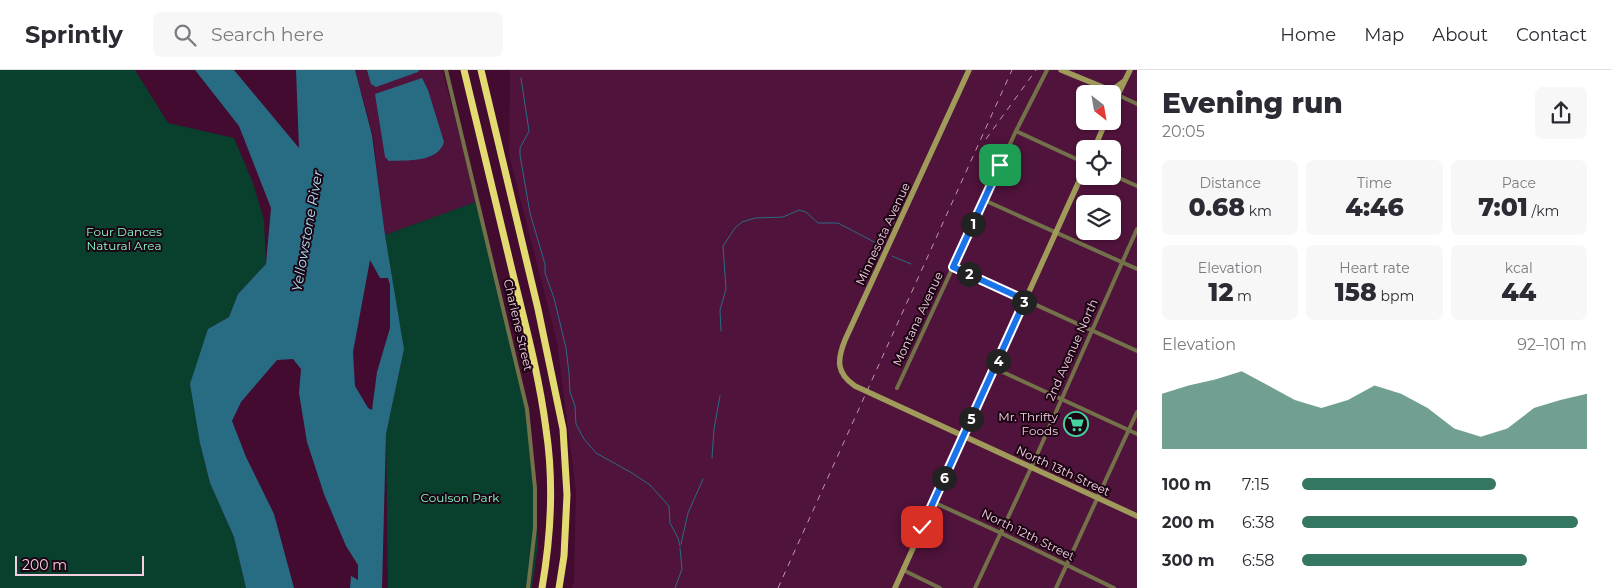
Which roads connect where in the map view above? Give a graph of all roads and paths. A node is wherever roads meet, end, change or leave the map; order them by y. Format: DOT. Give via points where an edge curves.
graph roads {
  1 [pos="446,70"];
  2 [pos="464,70"];
  3 [pos="481,70"];
  4 [pos="969,70"];
  5 [pos="1061,70"];
  6 [pos="1130,70"];
  7 [pos="1048,71"];
  8 [pos="1125,81"];
  9 [pos="1098,85"];
  10 [pos="1119,85"];
  11 [pos="1121,89"];
  12 [pos="1121,96"];
  13 [pos="1137,104"];
  14 [pos="1016,131"];
  15 [pos="1076,159"];
  16 [pos="1121,179"];
  17 [pos="1077,185"];
  18 [pos="1137,186"];
  19 [pos="984,200"];
  20 [pos="1137,229"];
  21 [pos="1056,232"];
  22 [pos="1122,262"];
  23 [pos="953,267"];
  24 [pos="1137,269"];
  25 [pos="1025,300"];
  26 [pos="1092,331"];
  27 [pos="1137,351"];
  28 [pos="994,368"];
  29 [pos="897,388"];
  30 [pos="872,394"];
  31 [pos="1062,399"];
  32 [pos="1137,412"];
  33 [pos="1129,430"];
  34 [pos="1137,434"];
  35 [pos="964,436"];
  36 [pos="1032,466"];
  37 [pos="1097,498"];
  38 [pos="933,502"];
  39 [pos="1137,516"];
  40 [pos="1001,532"];
  41 [pos="1066,564"];
  42 [pos="902,570"];
  43 [pos="528,588"];
  44 [pos="542,588"];
  45 [pos="559,588"];
  46 [pos="895,588"];
  47 [pos="940,588"];
  48 [pos="975,588"];
  49 [pos="1056,588"];
  50 [pos="1114,588"];
  1 -- 43 [label="street, Charlene Street" via="527,409 535,488 535,528"];
  2 -- 44 [label="highway" via="536,374 546,430 551,495 548,553"];
  3 -- 45 [label="highway" via="563,429 568,495"];
  4 -- 30 [label="street, Minnesota Avenue" via="841,350 839,362 843,375"];
  5 -- 9 [label="street"];
  6 -- 8 [label="street"];
  7 -- 14 [label="street, Montana Avenue"];
  8 -- 10 [label="street"];
  8 -- 11 [label="street"];
  12 -- 13 [label="street"];
  14 -- 15 [label="street"];
  14 -- 19 [label="street, Montana Avenue"];
  16 -- 18 [label="street"];
  17 -- 21 [label="street"];
  19 -- 21 [label="street"];
  19 -- 23 [label="street, Montana Avenue"];
  20 -- 22 [label="street, 2nd Avenue North"];
  21 -- 22 [label="street"];
  21 -- 25 [label="street"];
  22 -- 24 [label="street"];
  22 -- 26 [label="street, 2nd Avenue North"];
  23 -- 25 [label="street"];
  23 -- 29 [label="street, Montana Avenue"];
  25 -- 26 [label="street"];
  25 -- 28 [label="street"];
  26 -- 27 [label="street"];
  26 -- 31 [label="street, 2nd Avenue North"];
  28 -- 31 [label="street"];
  28 -- 35 [label="street"];
  30 -- 35 [label="street, North 13th Street"];
  31 -- 33 [label="street"];
  31 -- 36 [label="street, 2nd Avenue North"];
  32 -- 33 [label="street"];
  33 -- 34 [label="street"];
  33 -- 37 [label="street"];
  35 -- 36 [label="street, North 13th Street"];
  35 -- 38 [label="street"];
  36 -- 37 [label="street, North 13th Street"];
  36 -- 40 [label="street, 2nd Avenue North"];
  37 -- 39 [label="street, North 13th Street"];
  37 -- 41 [label="street"];
  38 -- 40 [label="street, North 12th Street"];
  38 -- 42 [label="street"];
  40 -- 41 [label="street, North 12th Street"];
  40 -- 48 [label="street, 2nd Avenue North"];
  41 -- 49 [label="street"];
  41 -- 50 [label="street, North 12th Street"];
  42 -- 46 [label="street"];
  42 -- 47 [label="street"];
}
